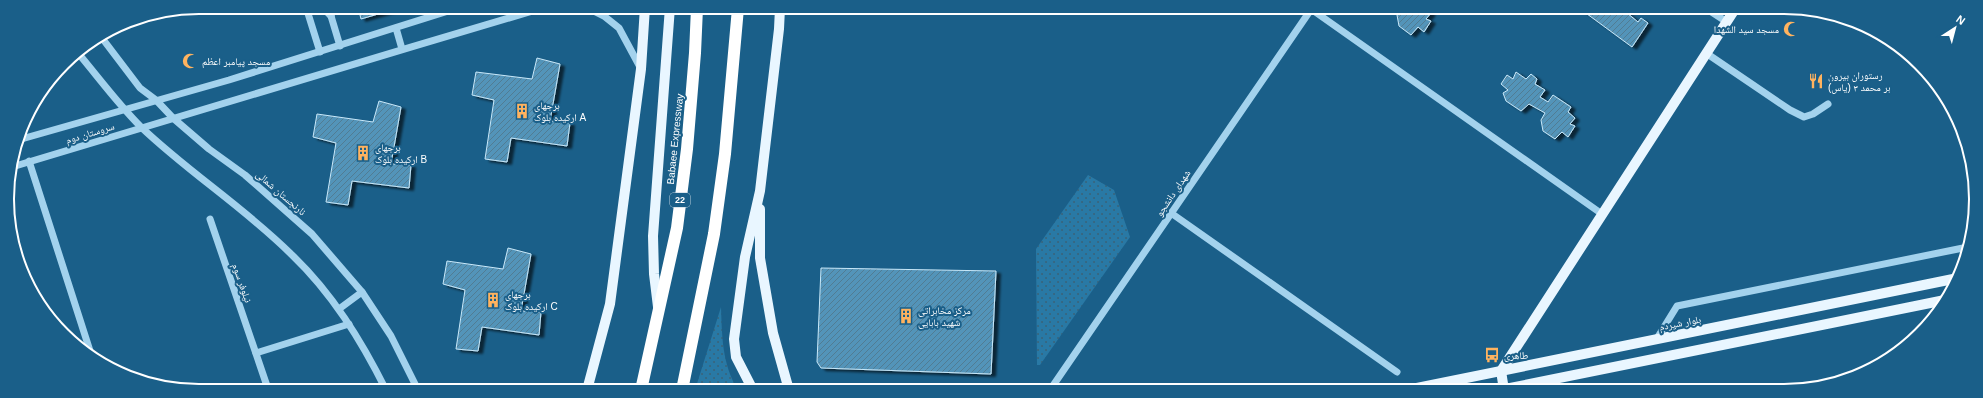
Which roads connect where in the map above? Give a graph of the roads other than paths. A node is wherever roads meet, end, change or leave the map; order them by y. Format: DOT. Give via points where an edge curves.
graph roads {
  1 [pos="308,14"];
  2 [pos="439,14"];
  3 [pos="522,14"];
  4 [pos="600,14"];
  5 [pos="645,14"];
  6 [pos="670,14"];
  7 [pos="697,14"];
  8 [pos="737,14"];
  9 [pos="780,14"];
  10 [pos="1308,14"];
  11 [pos="1318,14"];
  12 [pos="1716,14"];
  13 [pos="1732,14"];
  14 [pos="331,16"];
  15 [pos="1727,22"];
  16 [pos="396,28"];
  17 [pos="104,40"];
  18 [pos="340,46"];
  19 [pos="402,49"];
  20 [pos="320,52"];
  21 [pos="1706,52"];
  22 [pos="81,57"];
  23 [pos="641,69"];
  24 [pos="156,100"];
  25 [pos="1828,104"];
  26 [pos="124,109"];
  27 [pos="173,118"];
  28 [pos="142,127"];
  29 [pos="25,138"];
  30 [pos="29,161"];
  31 [pos="18,164"];
  32 [pos="760,191"];
  33 [pos="1171,214"];
  34 [pos="1602,214"];
  35 [pos="210,219"];
  36 [pos="1963,247"];
  37 [pos="1951,280"];
  38 [pos="362,292"];
  39 [pos="1938,301"];
  40 [pos="339,309"];
  41 [pos="658,309"];
  42 [pos="349,324"];
  43 [pos="1656,340"];
  44 [pos="89,348"];
  45 [pos="256,353"];
  46 [pos="1501,371"];
  47 [pos="1397,372"];
  48 [pos="266,384"];
  49 [pos="383,384"];
  50 [pos="415,384"];
  51 [pos="589,384"];
  52 [pos="642,384"];
  53 [pos="683,384"];
  54 [pos="750,384"];
  55 [pos="787,384"];
  56 [pos="1054,384"];
  57 [pos="1437,384"];
  58 [pos="1502,384"];
  59 [pos="1532,384"];
  1 -- 20 [label="street"];
  2 -- 16 [label="street, سروستان دوم"];
  3 -- 19 [label="street, سروستان دوم"];
  4 -- 23 [label="street" via="619,28"];
  5 -- 23 [label="main road"];
  6 -- 41 [label="main road" via="653,236"];
  7 -- 41 [label="highway, Babaee Expressway / 22" via="696,53 677,228"];
  8 -- 53 [label="highway" via="725,154 714,234"];
  9 -- 32 [label="main road"];
  10 -- 33 [label="street, شهدای دانشجو"];
  11 -- 34 [label="street"];
  12 -- 15 [label="street"];
  13 -- 15 [label="main road"];
  14 -- 18 [label="street"];
  15 -- 21 [label="main road"];
  16 -- 18 [label="street, سروستان دوم"];
  16 -- 19 [label="street"];
  17 -- 24 [label="street, نارنجستان شمالی" via="140,88"];
  18 -- 20 [label="street, سروستان دوم"];
  19 -- 27 [label="street, سروستان دوم"];
  20 -- 24 [label="street, سروستان دوم"];
  21 -- 25 [label="street" via="1804,117"];
  21 -- 34 [label="main road"];
  22 -- 26 [label="street"];
  23 -- 51 [label="main road" via="610,304"];
  24 -- 26 [label="street, سروستان دوم"];
  24 -- 27 [label="street, نارنجستان شمالی"];
  26 -- 28 [label="street"];
  26 -- 29 [label="street, سروستان دوم"];
  27 -- 28 [label="street, سروستان دوم"];
  27 -- 38 [label="street, نارنجستان شمالی" via="245,175 312,234"];
  28 -- 30 [label="street, سروستان دوم"];
  28 -- 40 [label="street" via="292,254"];
  30 -- 31 [label="street, سروستان دوم"];
  30 -- 44 [label="street"];
  32 -- 54 [label="main road" via="745,257 734,339 736,357"];
  32 -- 55 [label="main road" via="760,258 773,333"];
  33 -- 47 [label="street"];
  33 -- 56 [label="street, شهدای دانشجو"];
  34 -- 46 [label="main road"];
  35 -- 45 [label="street, نیلوفر سوم"];
  36 -- 43 [label="street" via="1677,306"];
  37 -- 43 [label="main road, بلوار شیردم"];
  38 -- 40 [label="street"];
  38 -- 50 [label="street, نارنجستان شمالی" via="391,336"];
  39 -- 59 [label="main road"];
  40 -- 42 [label="street"];
  41 -- 52 [label="highway, Babaee Expressway / 22"];
  42 -- 45 [label="street"];
  42 -- 49 [label="street"];
  43 -- 46 [label="main road, بلوار شیردم"];
  45 -- 48 [label="street, نیلوفر سوم"];
  46 -- 57 [label="main road, بلوار شیردم"];
  46 -- 58 [label="main road"];
}
